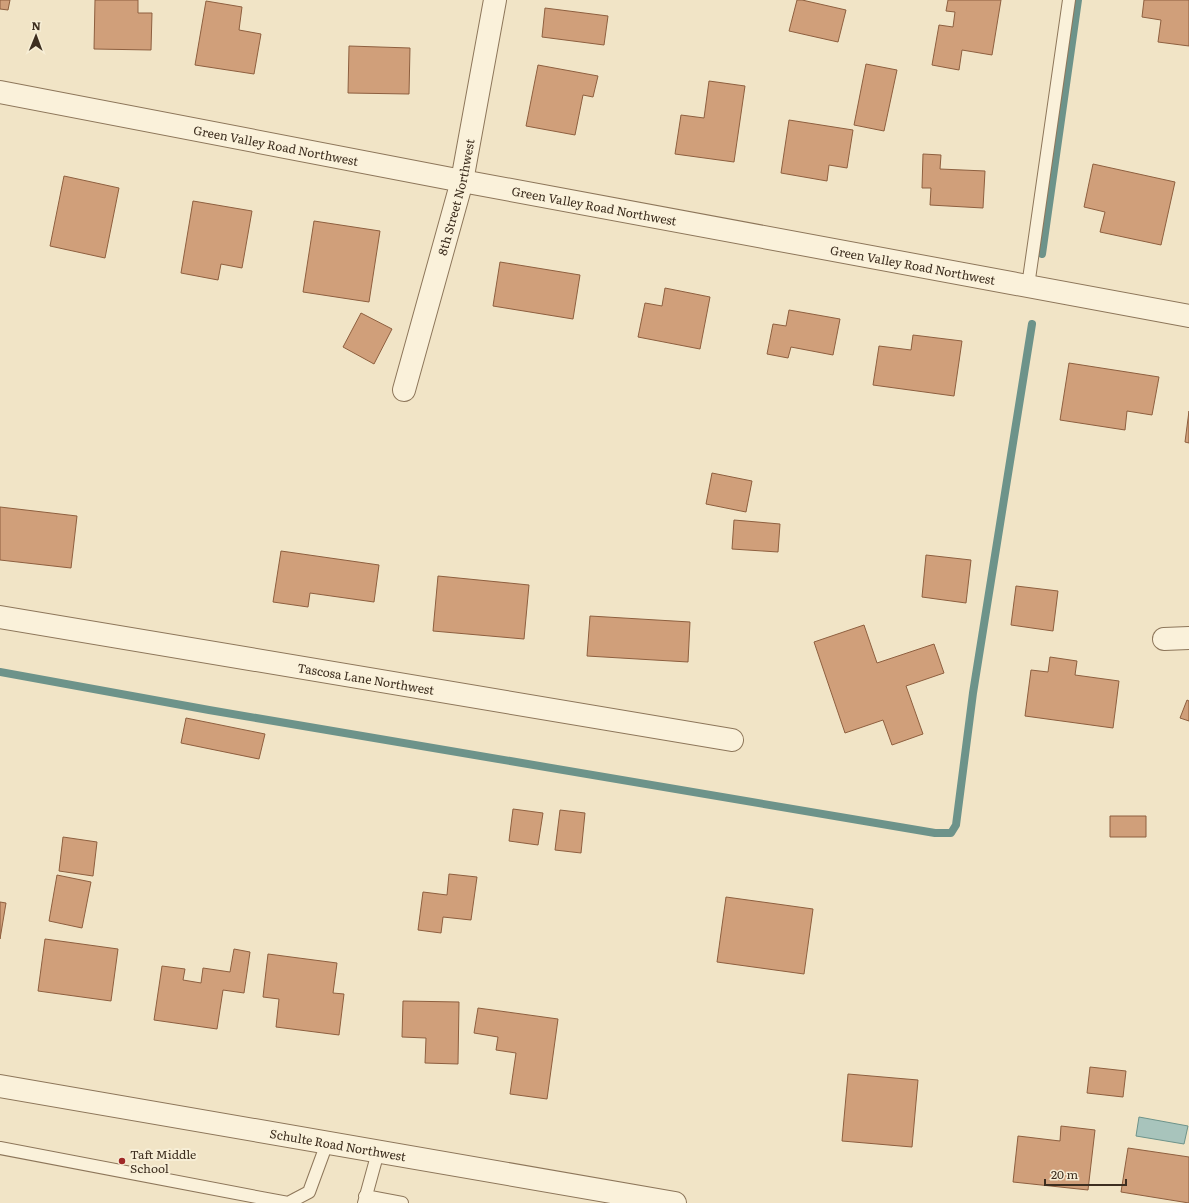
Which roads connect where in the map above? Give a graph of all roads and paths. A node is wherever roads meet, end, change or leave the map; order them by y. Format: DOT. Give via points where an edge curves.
graph roads {
  1 [pos="495,0"];
  2 [pos="1069,0"];
  3 [pos="0,92"];
  4 [pos="462,181"];
  5 [pos="1028,286"];
  6 [pos="1189,316"];
  7 [pos="404,390"];
  8 [pos="0,617"];
  9 [pos="1189,638"];
  10 [pos="1164,639"];
  11 [pos="732,740"];
  12 [pos="0,1086"];
  13 [pos="327,1143"];
  14 [pos="0,1148"];
  15 [pos="378,1152"];
  16 [pos="616,1198"];
  17 [pos="364,1199"];
  18 [pos="402,1203"];
  19 [pos="675,1203"];
  1 -- 4 [label="street, 8th Street Northwest"];
  2 -- 5 [label="lane"];
  3 -- 4 [label="street, Green Valley Road Northwest"];
  4 -- 5 [label="street, Green Valley Road Northwest"];
  4 -- 7 [label="street, 8th Street Northwest"];
  5 -- 6 [label="street, Green Valley Road Northwest"];
  8 -- 11 [label="street, Tascosa Lane Northwest"];
  9 -- 10 [label="street"];
  12 -- 13 [label="street, Schulte Road Northwest"];
  13 -- 14 [label="lane" via="309,1192 288,1203"];
  13 -- 15 [label="street, Schulte Road Northwest"];
  15 -- 16 [label="street, Schulte Road Northwest"];
  15 -- 17 [label="lane"];
  16 -- 19 [label="street, Schulte Road Northwest"];
  17 -- 18 [label="lane"];
}
